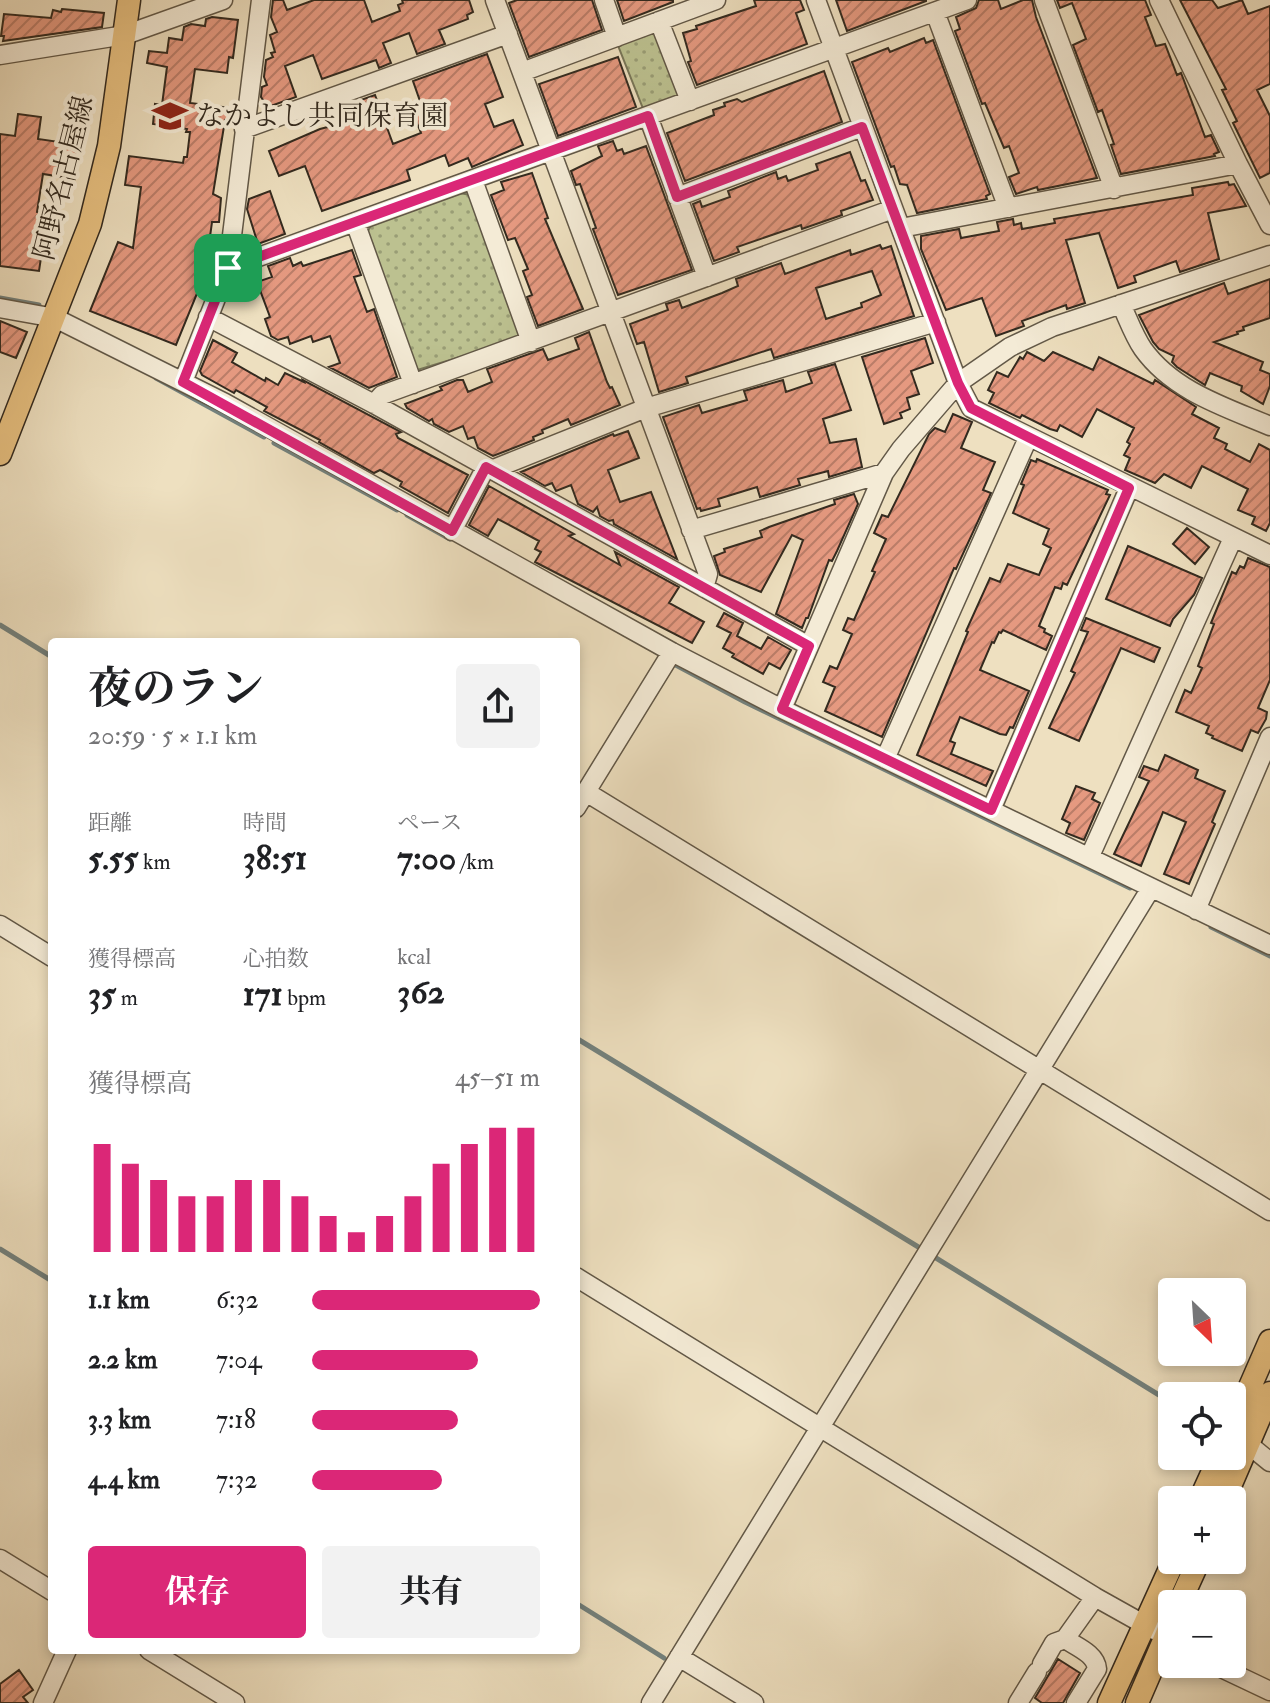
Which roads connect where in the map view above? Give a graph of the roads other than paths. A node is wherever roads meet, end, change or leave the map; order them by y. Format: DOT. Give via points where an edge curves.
graph roads {
  1 [pos="129,0"];
  2 [pos="223,0"];
  3 [pos="261,0"];
  4 [pos="495,0"];
  5 [pos="604,0"];
  6 [pos="716,0"];
  7 [pos="816,0"];
  8 [pos="967,0"];
  9 [pos="1044,0"];
  10 [pos="1159,0"];
  11 [pos="935,12"];
  12 [pos="659,21"];
  13 [pos="508,34"];
  14 [pos="125,35"];
  15 [pos="617,37"];
  16 [pos="834,48"];
  17 [pos="0,55"];
  18 [pos="522,72"];
  19 [pos="690,101"];
  20 [pos="648,116"];
  21 [pos="862,127"];
  22 [pos="244,129"];
  23 [pos="551,151"];
  24 [pos="1238,164"];
  25 [pos="473,180"];
  26 [pos="1114,189"];
  27 [pos="677,197"];
  28 [pos="1008,208"];
  29 [pos="893,209"];
  30 [pos="355,222"];
  31 [pos="1270,225"];
  32 [pos="901,228"];
  33 [pos="1270,255"];
  34 [pos="228,268"];
  35 [pos="707,277"];
  36 [pos="1121,304"];
  37 [pos="0,308"];
  38 [pos="611,312"];
  39 [pos="208,317"];
  40 [pos="55,318"];
  41 [pos="936,322"];
  42 [pos="531,342"];
  43 [pos="183,382"];
  44 [pos="958,383"];
  45 [pos="413,384"];
  46 [pos="374,404"];
  47 [pos="646,408"];
  48 [pos="1270,426"];
  49 [pos="1028,438"];
  50 [pos="0,454"];
  51 [pos="489,468"];
  52 [pos="884,473"];
  53 [pos="1129,488"];
  54 [pos="691,530"];
  55 [pos="452,531"];
  56 [pos="1233,538"];
  57 [pos="1270,555"];
  58 [pos="704,588"];
  59 [pos="809,646"];
  60 [pos="672,652"];
  61 [pos="782,709"];
  62 [pos="1270,737"];
  63 [pos="885,759"];
  64 [pos="581,800"];
  65 [pos="991,810"];
  66 [pos="1090,856"];
  67 [pos="1151,888"];
  68 [pos="1196,910"];
  69 [pos="0,925"];
  70 [pos="1270,945"];
  71 [pos="48,955"];
  72 [pos="1040,1072"];
  73 [pos="1270,1211"];
  74 [pos="580,1279"];
  75 [pos="1270,1341"];
  76 [pos="1270,1393"];
  77 [pos="1246,1396"];
  78 [pos="819,1425"];
  79 [pos="1248,1444"];
  80 [pos="1270,1462"];
  81 [pos="1230,1486"];
  82 [pos="0,1559"];
  83 [pos="1167,1574"];
  84 [pos="48,1589"];
  85 [pos="1095,1597"];
  86 [pos="1143,1625"];
  87 [pos="1158,1629"];
  88 [pos="1065,1639"];
  89 [pos="65,1654"];
  90 [pos="155,1654"];
  91 [pos="679,1657"];
  92 [pos="1158,1658"];
  93 [pos="1243,1678"];
  94 [pos="1270,1691"];
  95 [pos="43,1703"];
  96 [pos="235,1703"];
  97 [pos="651,1703"];
  98 [pos="754,1703"];
  99 [pos="1018,1703"];
  100 [pos="1076,1703"];
  101 [pos="1109,1703"];
  102 [pos="1137,1703"];
  103 [pos="1268,1703"];
  1 -- 14 [label="main road, 阿野名古屋線"];
  2 -- 14 [label="street"];
  3 -- 22 [label="street"];
  4 -- 13 [label="street"];
  5 -- 15 [label="street"];
  6 -- 12 [label="street"];
  7 -- 16 [label="street"];
  8 -- 11 [label="street"];
  9 -- 26 [label="street"];
  10 -- 24 [label="street"];
  11 -- 16 [label="street"];
  11 -- 28 [label="street"];
  12 -- 15 [label="street"];
  12 -- 19 [label="street"];
  13 -- 18 [label="street"];
  13 -- 22 [label="street"];
  14 -- 17 [label="street"];
  14 -- 40 [label="main road, 阿野名古屋線" via="109,146 90,224"];
  15 -- 18 [label="street"];
  16 -- 19 [label="street"];
  16 -- 21 [label="street"];
  18 -- 23 [label="street"];
  19 -- 20 [label="street"];
  20 -- 23 [label="street"];
  20 -- 27 [label="street"];
  21 -- 27 [label="street"];
  21 -- 29 [label="street"];
  22 -- 34 [label="street"];
  23 -- 25 [label="street"];
  23 -- 38 [label="street"];
  24 -- 26 [label="street"];
  24 -- 31 [label="street"];
  25 -- 30 [label="street"];
  25 -- 42 [label="street"];
  26 -- 28 [label="street"];
  27 -- 35 [label="street"];
  28 -- 32 [label="street"];
  29 -- 32 [label="street"];
  29 -- 35 [label="street"];
  30 -- 34 [label="street"];
  30 -- 45 [label="street"];
  32 -- 41 [label="street"];
  33 -- 36 [label="street"];
  34 -- 39 [label="street"];
  35 -- 38 [label="street"];
  36 -- 44 [label="street" via="1052,327"];
  36 -- 48 [label="street" via="1142,348 1162,371 1193,393"];
  37 -- 40 [label="street"];
  38 -- 42 [label="street"];
  38 -- 47 [label="street"];
  39 -- 43 [label="street"];
  39 -- 46 [label="street"];
  40 -- 43 [label="street"];
  40 -- 50 [label="main road, 阿野名古屋線"];
  41 -- 44 [label="street"];
  41 -- 47 [label="street"];
  42 -- 45 [label="street"];
  43 -- 55 [label="street"];
  44 -- 49 [label="street" via="971,408"];
  44 -- 52 [label="street"];
  45 -- 46 [label="street" via="382,395"];
  46 -- 51 [label="street"];
  47 -- 51 [label="street"];
  47 -- 54 [label="street"];
  49 -- 53 [label="street"];
  49 -- 63 [label="street"];
  51 -- 55 [label="street"];
  51 -- 58 [label="street"];
  52 -- 54 [label="street"];
  52 -- 59 [label="street"];
  53 -- 56 [label="street"];
  53 -- 65 [label="street"];
  54 -- 58 [label="street" via="708,574"];
  55 -- 60 [label="street"];
  56 -- 57 [label="street"];
  56 -- 66 [label="street"];
  58 -- 59 [label="street"];
  59 -- 61 [label="street"];
  60 -- 61 [label="street"];
  60 -- 64 [label="street"];
  61 -- 63 [label="street"];
  62 -- 68 [label="street"];
  63 -- 65 [label="street"];
  64 -- 72 [label="street"];
  65 -- 66 [label="street"];
  66 -- 67 [label="street"];
  67 -- 68 [label="street"];
  67 -- 72 [label="street"];
  68 -- 70 [label="street"];
  69 -- 71 [label="street"];
  72 -- 73 [label="street"];
  72 -- 78 [label="street"];
  74 -- 78 [label="street"];
  75 -- 77 [label="main road"];
  76 -- 79 [label="main road"];
  78 -- 85 [label="street"];
  78 -- 91 [label="street"];
  79 -- 80 [label="street"];
  79 -- 81 [label="main road"];
  82 -- 84 [label="street"];
  83 -- 86 [label="main road"];
  85 -- 86 [label="street"];
  85 -- 88 [label="street"];
  86 -- 87 [label="street"];
  86 -- 101 [label="main road"];
  88 -- 99 [label="street" via="1054,1643"];
  88 -- 100 [label="street" via="1097,1665"];
  89 -- 95 [label="street"];
  90 -- 96 [label="street"];
  91 -- 97 [label="street"];
  91 -- 98 [label="street"];
  92 -- 102 [label="main road"];
  93 -- 94 [label="street"];
  94 -- 103 [label="street"];
}
